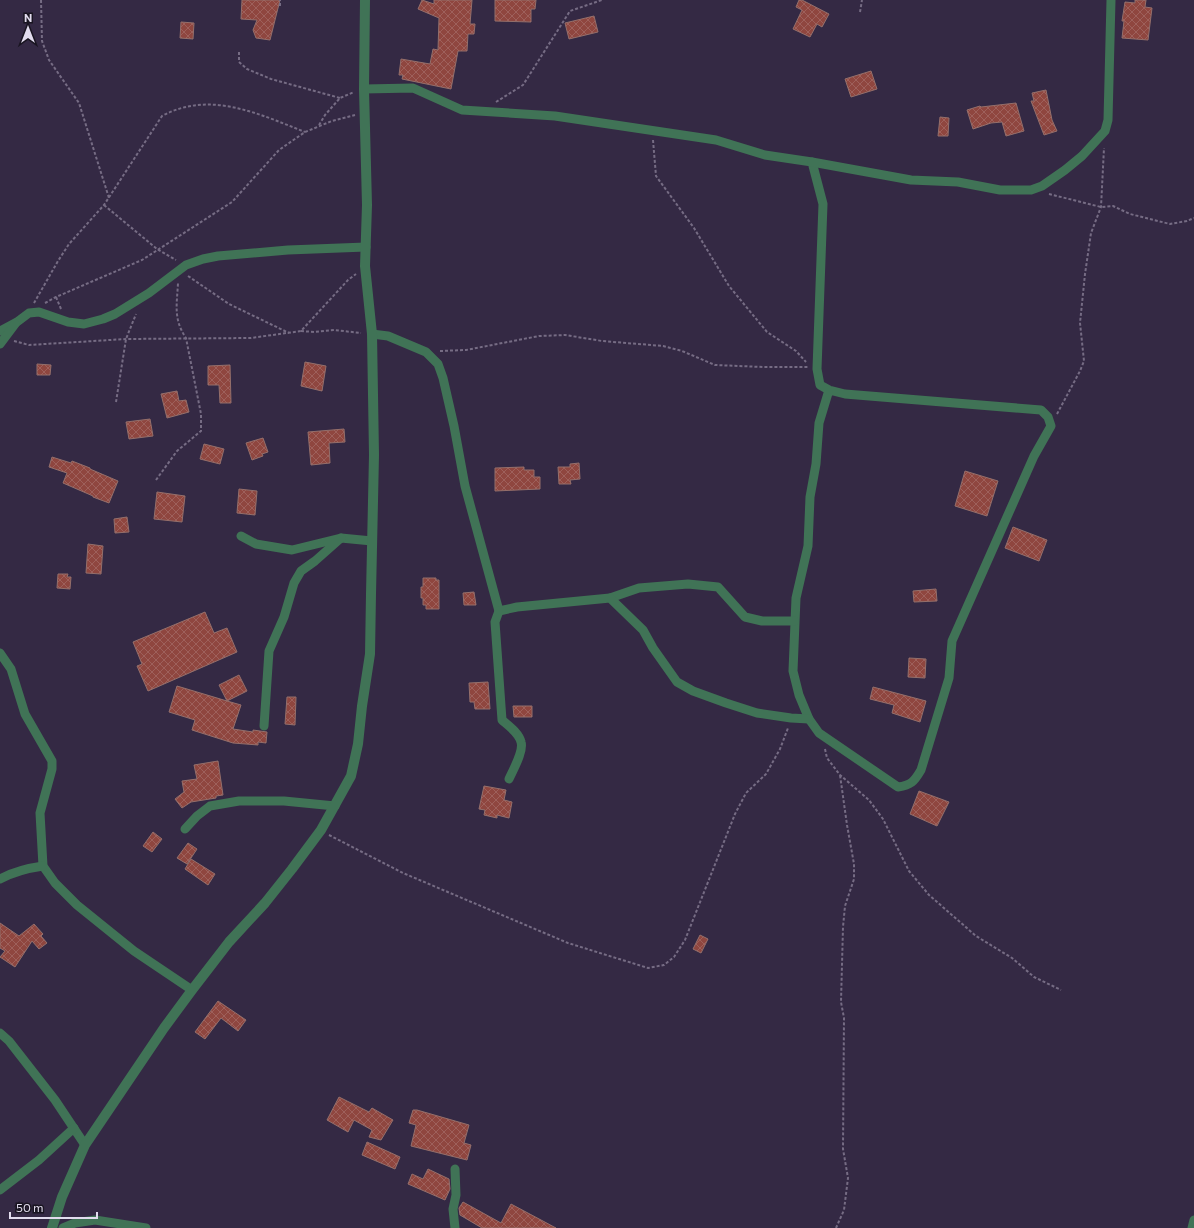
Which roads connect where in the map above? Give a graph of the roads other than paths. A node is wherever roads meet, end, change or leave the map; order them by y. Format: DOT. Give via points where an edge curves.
graph roads {
  1 [pos="365,0"];
  2 [pos="1111,0"];
  3 [pos="364,89"];
  4 [pos="812,162"];
  5 [pos="366,247"];
  6 [pos="372,334"];
  7 [pos="1,338"];
  8 [pos="829,390"];
  9 [pos="241,536"];
  10 [pos="341,538"];
  11 [pos="372,540"];
  12 [pos="610,598"];
  13 [pos="499,612"];
  14 [pos="794,621"];
  15 [pos="0,653"];
  16 [pos="809,719"];
  17 [pos="264,726"];
  18 [pos="509,779"];
  19 [pos="335,806"];
  20 [pos="185,829"];
  21 [pos="43,866"];
  22 [pos="0,879"];
  23 [pos="192,990"];
  24 [pos="0,1033"];
  25 [pos="74,1128"];
  26 [pos="85,1145"];
  27 [pos="455,1169"];
  28 [pos="0,1190"];
  29 [pos="1194,1220"];
  30 [pos="52,1228"];
  31 [pos="63,1228"];
  32 [pos="146,1228"];
  33 [pos="455,1228"];
  34 [pos="1192,1228"];
  1 -- 3 [label="street"];
  2 -- 4 [label="street" via="1108,120 1105,131 1082,156 1042,186 1031,190 1000,190 958,182 911,180"];
  3 -- 4 [label="street" via="413,88 462,110 555,116 716,140 765,155"];
  3 -- 5 [label="street"];
  4 -- 8 [label="street" via="823,204 817,374 820,385"];
  5 -- 6 [label="street" via="365,266"];
  5 -- 7 [label="street" via="288,250 203,259 182,267 150,293 116,314 84,324 68,322 39,312 29,313"];
  6 -- 11 [label="street"];
  6 -- 13 [label="street" via="388,336 426,352 438,364 454,426 465,486"];
  8 -- 14 [label="street" via="819,423 810,497 808,546 796,598"];
  8 -- 16 [label="street" via="845,394 1041,410 1048,417 1051,426 1034,456 952,641 949,678 915,781 907,786 898,787 820,733"];
  9 -- 10 [label="street" via="256,544 292,550"];
  10 -- 11 [label="street"];
  10 -- 17 [label="street" via="301,571 294,583 269,652"];
  11 -- 19 [label="street" via="370,654 358,744 351,776"];
  12 -- 13 [label="street" via="517,607"];
  12 -- 14 [label="street" via="639,588 688,584 718,587 745,617 762,621"];
  12 -- 16 [label="street" via="643,630 652,648 678,682 692,691 757,713"];
  13 -- 18 [label="street" via="495,622 502,720 515,730 522,742 520,754"];
  14 -- 16 [label="street" via="793,671"];
  15 -- 21 [label="street" via="11,669 25,714 52,760 40,813"];
  19 -- 20 [label="street" via="284,801 239,801 210,806"];
  19 -- 23 [label="street" via="288,875 229,942"];
  21 -- 22 [label="street"];
  21 -- 23 [label="street" via="77,906 134,951"];
  23 -- 26 [label="street"];
  24 -- 25 [label="street" via="55,1100"];
  25 -- 26 [label="street"];
  25 -- 28 [label="street" via="39,1160"];
  26 -- 30 [label="street" via="62,1197"];
  27 -- 33 [label="street"];
  29 -- 34 [label="street"];
  31 -- 32 [label="street" via="95,1220"];
}
